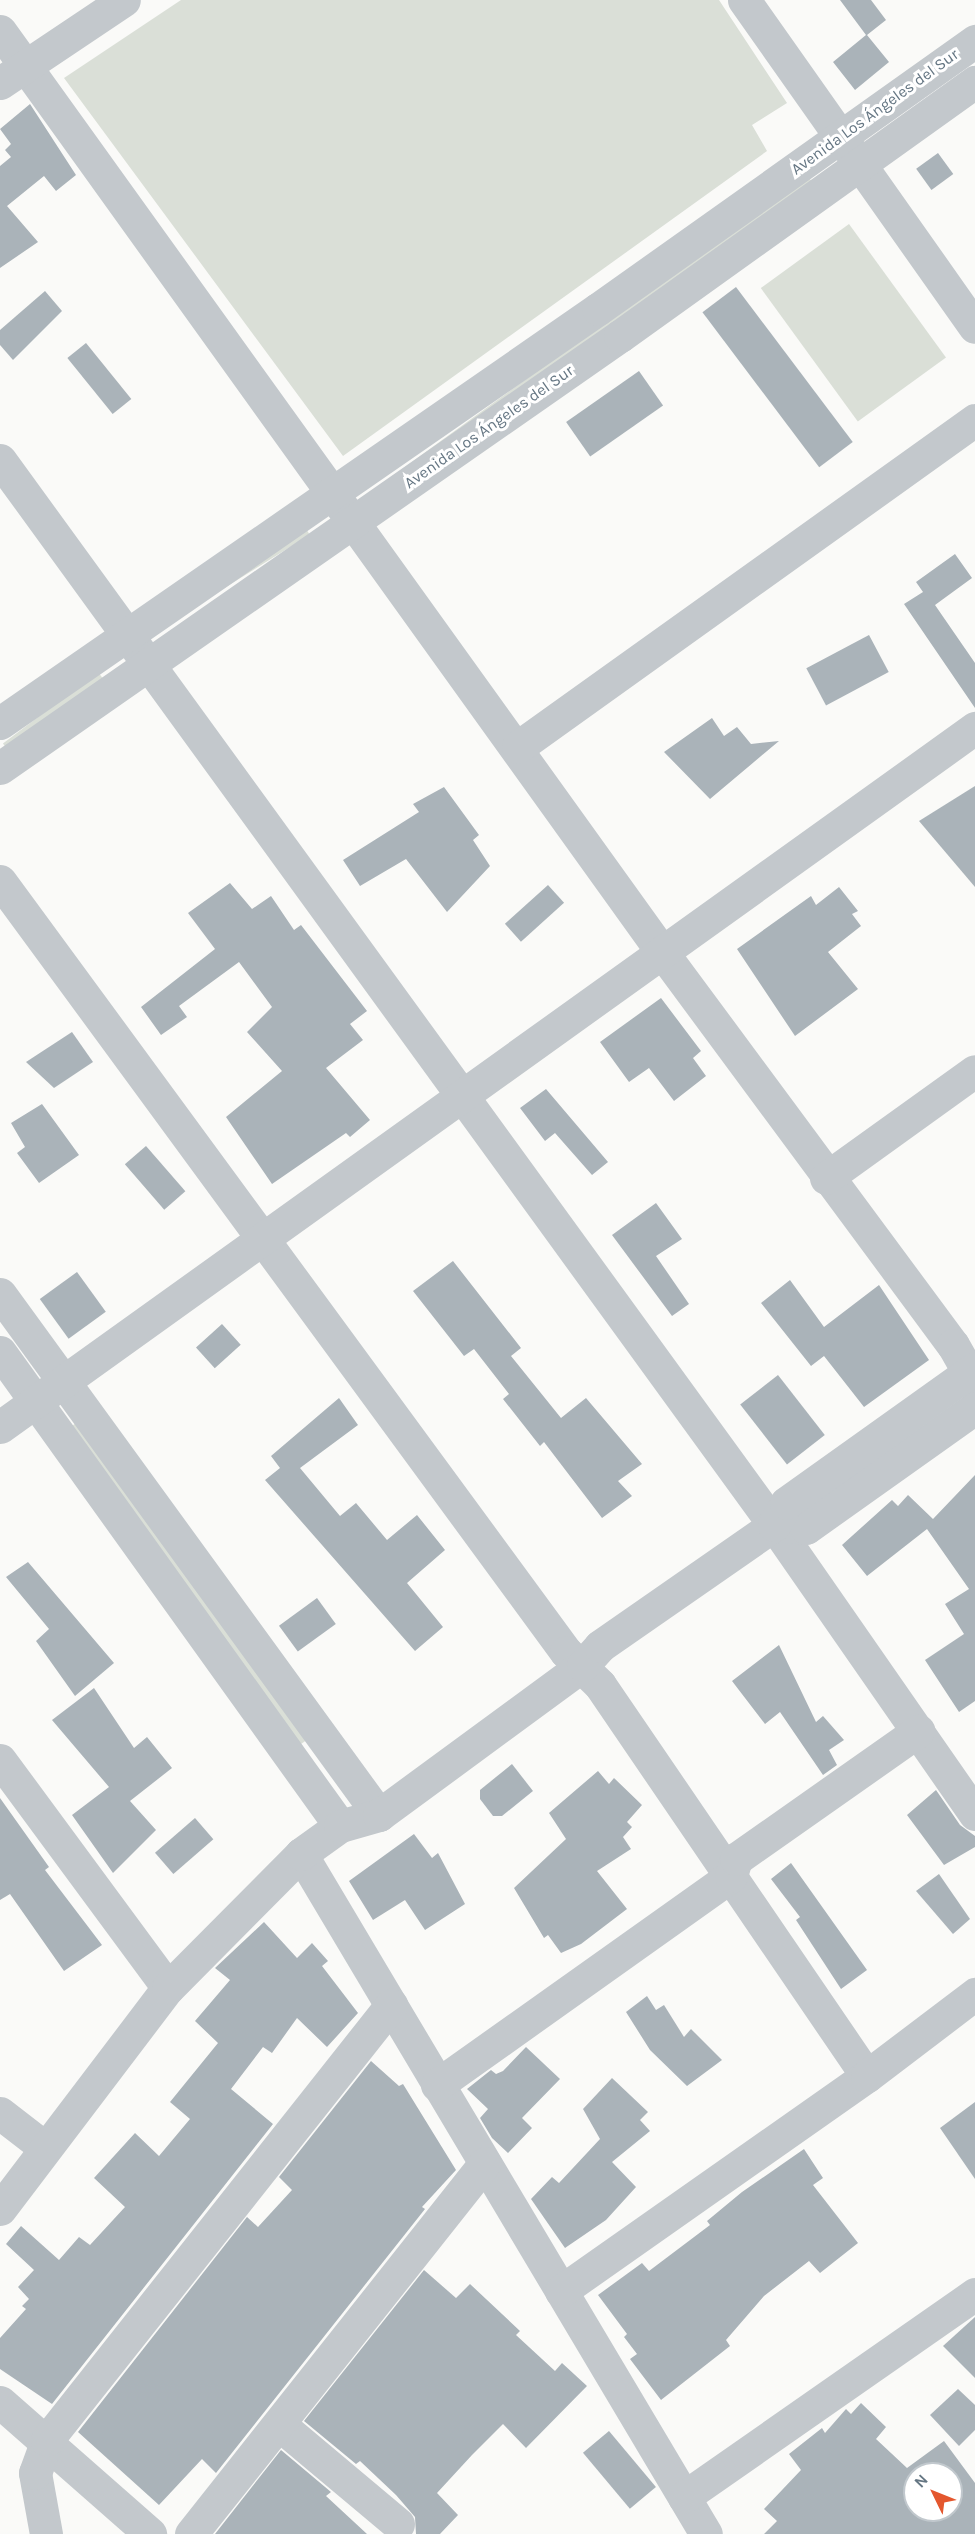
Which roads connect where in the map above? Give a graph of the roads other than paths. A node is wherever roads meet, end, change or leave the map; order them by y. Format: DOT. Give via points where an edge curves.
graph roads {
  1 [pos="124,0"];
  2 [pos="744,0"];
  3 [pos="0,31"];
  4 [pos="975,41"];
  5 [pos="13,74"];
  6 [pos="975,82"];
  7 [pos="838,138"];
  8 [pos="858,164"];
  9 [pos="975,327"];
  10 [pos="975,420"];
  11 [pos="0,460"];
  12 [pos="332,494"];
  13 [pos="352,522"];
  14 [pos="127,634"];
  15 [pos="148,664"];
  16 [pos="0,723"];
  17 [pos="975,728"];
  18 [pos="518,747"];
  19 [pos="0,768"];
  20 [pos="0,881"];
  21 [pos="662,952"];
  22 [pos="975,1071"];
  23 [pos="461,1097"];
  24 [pos="826,1178"];
  25 [pos="264,1238"];
  26 [pos="0,1294"];
  27 [pos="0,1352"];
  28 [pos="973,1374"];
  29 [pos="64,1382"];
  30 [pos="37,1401"];
  31 [pos="975,1408"];
  32 [pos="0,1427"];
  33 [pos="774,1525"];
  34 [pos="583,1665"];
  35 [pos="918,1731"];
  36 [pos="0,1760"];
  37 [pos="975,1814"];
  38 [pos="379,1815"];
  39 [pos="340,1826"];
  40 [pos="302,1854"];
  41 [pos="731,1876"];
  42 [pos="168,1988"];
  43 [pos="975,1994"];
  44 [pos="391,2005"];
  45 [pos="867,2076"];
  46 [pos="437,2085"];
  47 [pos="0,2113"];
  48 [pos="45,2147"];
  49 [pos="484,2163"];
  50 [pos="0,2209"];
  51 [pos="561,2290"];
  52 [pos="975,2294"];
  53 [pos="0,2402"];
  54 [pos="280,2425"];
  55 [pos="47,2440"];
  56 [pos="684,2497"];
  57 [pos="398,2524"];
  58 [pos="46,2534"];
  59 [pos="150,2534"];
  60 [pos="191,2534"];
  61 [pos="706,2534"];
  1 -- 5 [label="street"];
  2 -- 7 [label="street"];
  3 -- 5 [label="street"];
  4 -- 7 [label="street, Avenida Los Ángeles del Sur"];
  5 -- 12 [label="street"];
  6 -- 8 [label="street, Avenida Los Ángeles del Sur"];
  7 -- 8 [label="street"];
  7 -- 12 [label="street, Avenida Los Ángeles del Sur"];
  8 -- 9 [label="street"];
  8 -- 13 [label="street, Avenida Los Ángeles del Sur"];
  10 -- 18 [label="street"];
  11 -- 14 [label="street"];
  12 -- 13 [label="street"];
  12 -- 14 [label="street, Avenida Los Ángeles del Sur"];
  13 -- 15 [label="street, Avenida Los Ángeles del Sur"];
  13 -- 18 [label="street"];
  14 -- 15 [label="street"];
  14 -- 16 [label="street, Avenida Los Ángeles del Sur"];
  15 -- 19 [label="street, Avenida Los Ángeles del Sur"];
  15 -- 23 [label="street"];
  17 -- 21 [label="street"];
  18 -- 21 [label="street"];
  20 -- 25 [label="street"];
  21 -- 23 [label="street"];
  21 -- 24 [label="street"];
  22 -- 24 [label="street"];
  23 -- 25 [label="street"];
  23 -- 33 [label="street"];
  24 -- 28 [label="street"];
  25 -- 29 [label="street"];
  25 -- 34 [label="street" via="566,1652"];
  26 -- 29 [label="street"];
  27 -- 30 [label="street"];
  28 -- 33 [label="street" via="786,1503"];
  29 -- 30 [label="street"];
  29 -- 38 [label="street"];
  30 -- 32 [label="street"];
  30 -- 39 [label="street"];
  31 -- 33 [label="street" via="806,1528"];
  33 -- 34 [label="street" via="600,1646"];
  33 -- 35 [label="street"];
  34 -- 38 [label="street"];
  34 -- 41 [label="street"];
  35 -- 37 [label="street"];
  35 -- 41 [label="street" via="736,1859"];
  36 -- 42 [label="street"];
  38 -- 39 [label="street"];
  39 -- 40 [label="street"];
  40 -- 42 [label="street"];
  40 -- 44 [label="street"];
  41 -- 45 [label="street"];
  41 -- 46 [label="street"];
  42 -- 48 [label="street"];
  43 -- 45 [label="street"];
  44 -- 46 [label="street"];
  44 -- 55 [label="street"];
  45 -- 51 [label="street"];
  46 -- 49 [label="street"];
  47 -- 48 [label="street"];
  48 -- 50 [label="street"];
  49 -- 51 [label="street"];
  49 -- 54 [label="street"];
  51 -- 56 [label="street"];
  52 -- 56 [label="street"];
  53 -- 55 [label="street"];
  54 -- 57 [label="street"];
  54 -- 60 [label="street"];
  55 -- 58 [label="street" via="35,2473"];
  55 -- 59 [label="street"];
  56 -- 61 [label="street"];
}
